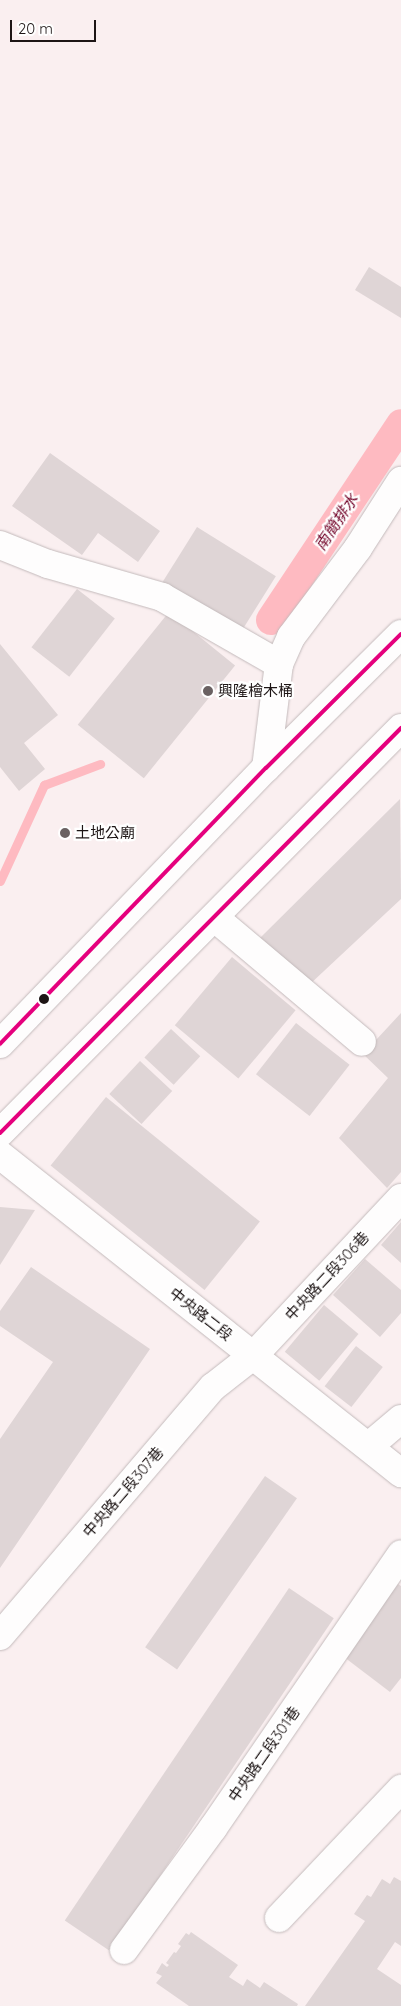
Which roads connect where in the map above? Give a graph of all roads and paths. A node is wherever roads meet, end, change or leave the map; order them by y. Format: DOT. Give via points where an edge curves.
graph roads {
  1 [pos="401,481"];
  2 [pos="0,545"];
  3 [pos="401,634"];
  4 [pos="279,664"];
  5 [pos="401,728"];
  6 [pos="266,768"];
  7 [pos="215,918"];
  8 [pos="362,1042"];
  9 [pos="0,1044"];
  10 [pos="0,1133"];
  11 [pos="0,1155"];
  12 [pos="401,1198"];
  13 [pos="254,1355"];
  14 [pos="401,1420"];
  15 [pos="369,1446"];
  16 [pos="401,1473"];
  17 [pos="401,1554"];
  18 [pos="0,1636"];
  19 [pos="401,1789"];
  20 [pos="279,1918"];
  21 [pos="124,1950"];
  1 -- 4 [label="street" via="358,548 291,637"];
  2 -- 4 [label="street" via="48,564 162,597"];
  3 -- 6 [label="street"];
  4 -- 6 [label="street"];
  5 -- 7 [label="street"];
  6 -- 9 [label="street"];
  7 -- 8 [label="street"];
  7 -- 10 [label="street"];
  11 -- 13 [label="street, 中央路二段"];
  12 -- 13 [label="street, 中央路二段306巷"];
  13 -- 15 [label="street, 中央路二段"];
  13 -- 18 [label="street, 中央路二段307巷" via="213,1387"];
  14 -- 15 [label="street"];
  15 -- 16 [label="street, 中央路二段"];
  17 -- 21 [label="street, 中央路二段301巷" via="213,1828"];
  19 -- 20 [label="street"];
}
